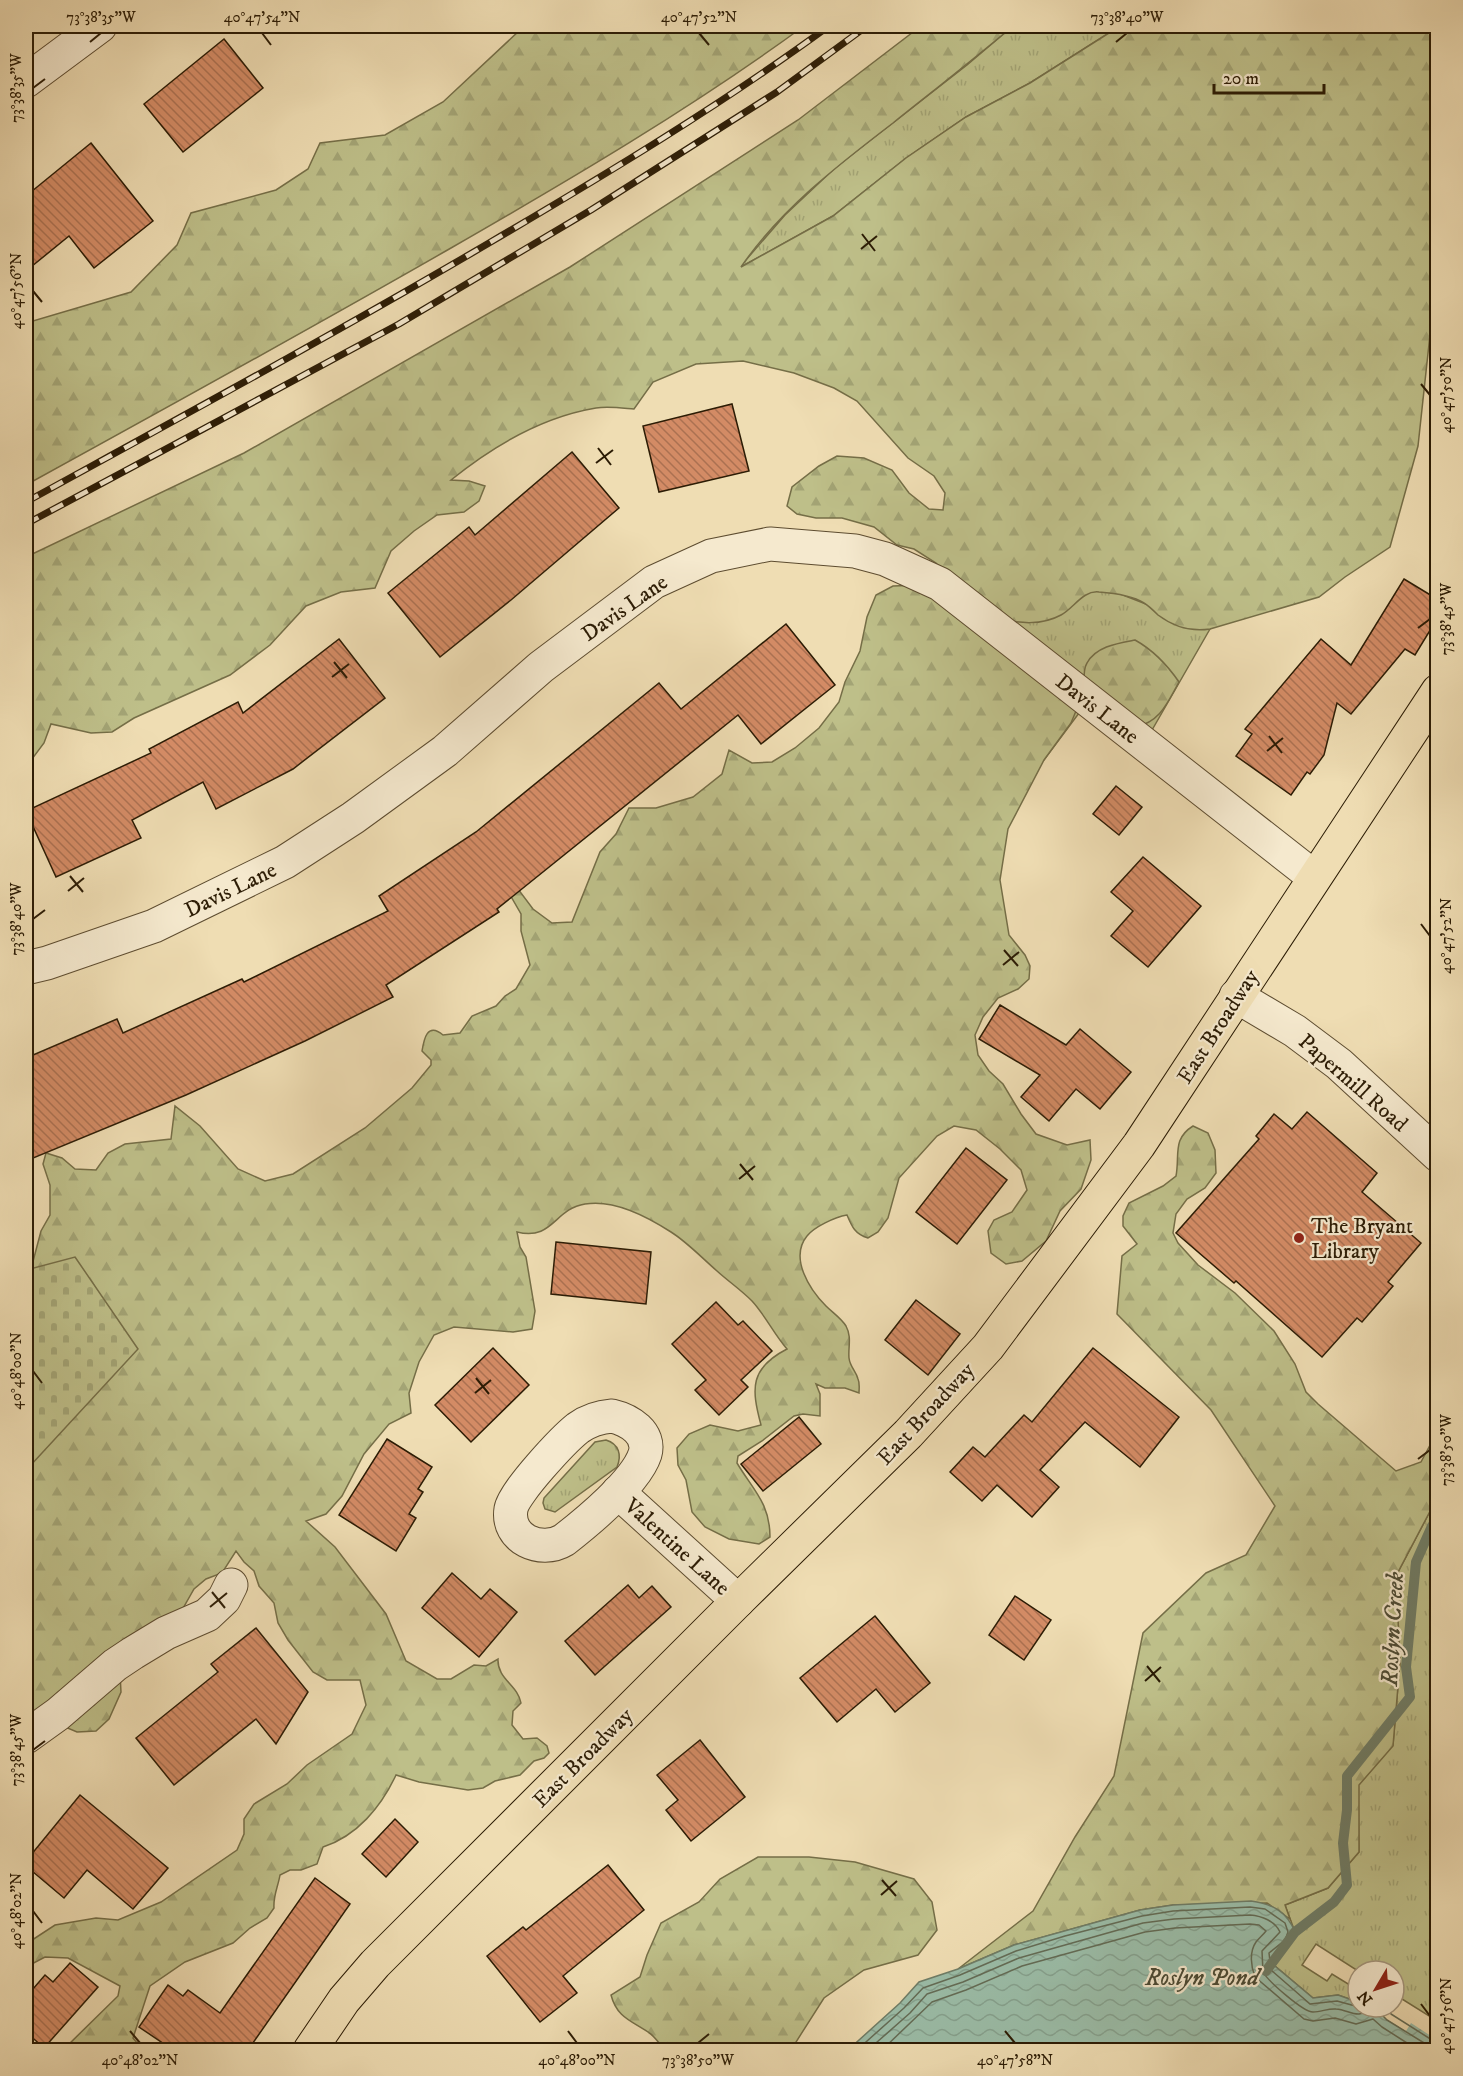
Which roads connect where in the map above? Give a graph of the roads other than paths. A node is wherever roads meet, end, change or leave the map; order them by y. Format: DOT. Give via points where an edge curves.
graph roads {
  1 [pos="100,26"];
  2 [pos="26,81"];
  3 [pos="1437,691"];
  4 [pos="1314,877"];
  5 [pos="26,968"];
  6 [pos="1236,996"];
  7 [pos="1437,1155"];
  8 [pos="618,1492"];
  9 [pos="231,1585"];
  10 [pos="738,1601"];
  11 [pos="26,1737"];
  12 [pos="310,2050"];
  1 -- 2 [label="street"];
  3 -- 4 [label="main road, East Broadway"];
  4 -- 5 [label="street, Davis Lane" via="940,584 885,559 855,551 770,544 711,556 654,582 541,667 445,751 285,862 154,926"];
  4 -- 6 [label="main road, East Broadway"];
  6 -- 7 [label="street, Papermill Road" via="1295,1031 1339,1064"];
  6 -- 10 [label="main road, East Broadway" via="1139,1145 988,1347 908,1434"];
  8 -- 10 [label="street, Valentine Lane"];
  9 -- 11 [label="street" via="224,1599 207,1616 166,1633 133,1653"];
  10 -- 12 [label="main road, East Broadway" via="375,1964 344,2000"];
}
